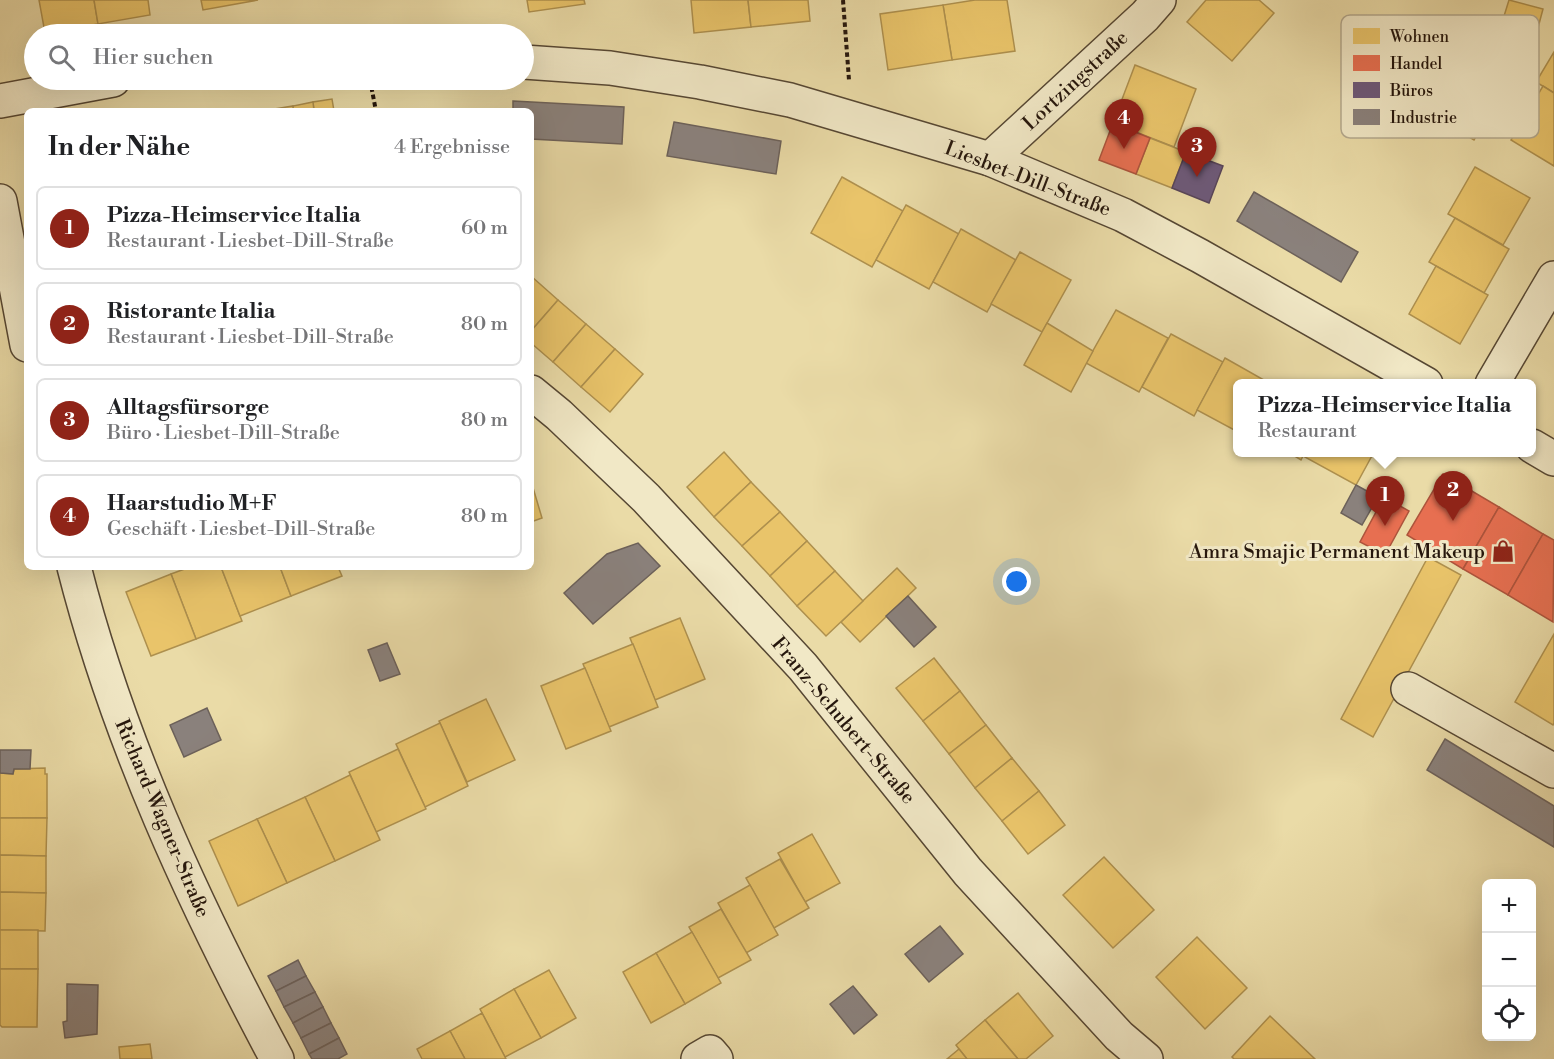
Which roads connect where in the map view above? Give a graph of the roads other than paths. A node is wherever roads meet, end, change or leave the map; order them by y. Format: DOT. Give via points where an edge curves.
graph roads {
  1 [pos="1159,0"];
  2 [pos="534,63"];
  3 [pos="60,90"];
  4 [pos="0,101"];
  5 [pos="990,159"];
  6 [pos="0,201"];
  7 [pos="1554,278"];
  8 [pos="24,329"];
  9 [pos="1417,379"];
  10 [pos="1495,379"];
  11 [pos="534,394"];
  12 [pos="1536,448"];
  13 [pos="1554,459"];
  14 [pos="75,570"];
  15 [pos="1407,689"];
  16 [pos="1554,771"];
  17 [pos="277,1059"];
  18 [pos="698,1059"];
  19 [pos="716,1059"];
  20 [pos="1146,1059"];
  1 -- 5 [label="street, Lortzingstraße"];
  2 -- 5 [label="street, Liesbet-Dill-Straße" via="610,68 790,100"];
  3 -- 4 [label="street"];
  5 -- 9 [label="street, Liesbet-Dill-Straße" via="1123,215"];
  6 -- 8 [label="street"];
  7 -- 10 [label="street"];
  11 -- 20 [label="street, Franz-Schubert-Straße" via="646,498 803,667 968,872 1119,1036"];
  12 -- 13 [label="street"];
  14 -- 17 [label="street, Richard-Wagner-Straße" via="115,706 166,834 219,949"];
  15 -- 16 [label="street"];
  18 -- 19 [label="street" via="710,1052"];
}
